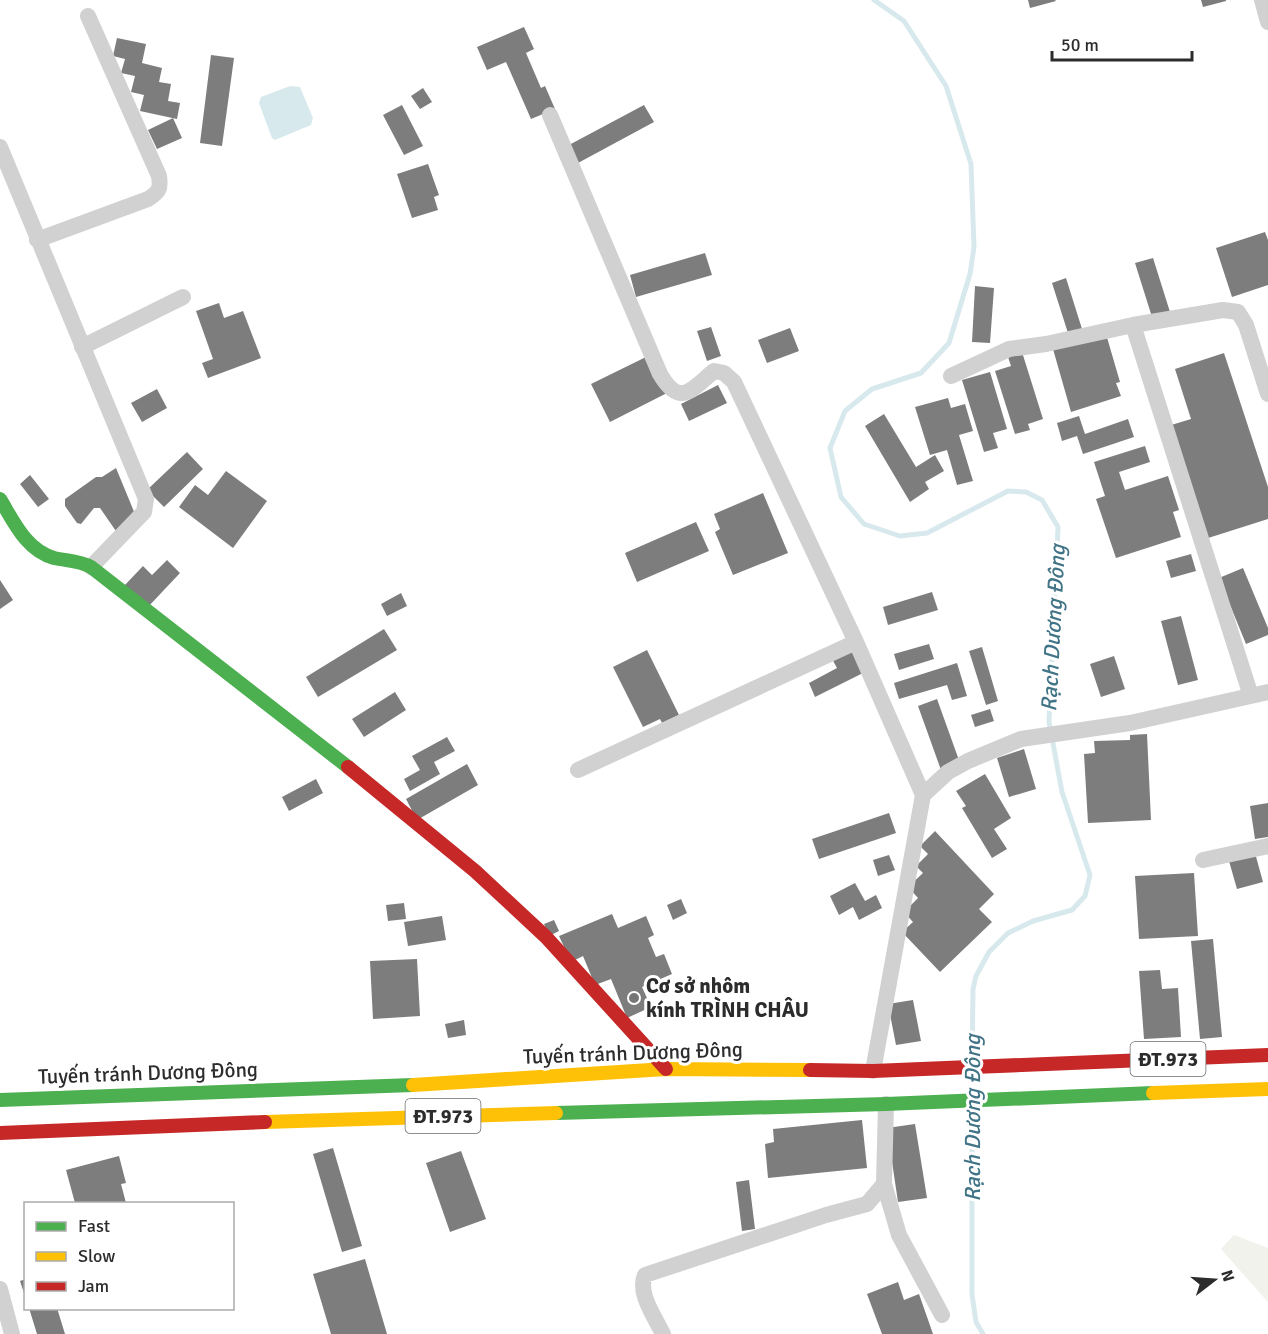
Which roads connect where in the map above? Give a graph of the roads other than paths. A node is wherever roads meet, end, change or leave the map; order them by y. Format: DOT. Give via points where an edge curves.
graph roads {
  1 [pos="1262,0"];
  2 [pos="88,16"];
  3 [pos="1268,22"];
  4 [pos="550,115"];
  5 [pos="0,147"];
  6 [pos="37,240"];
  7 [pos="183,297"];
  8 [pos="1132,326"];
  9 [pos="82,347"];
  10 [pos="951,376"];
  11 [pos="1268,394"];
  12 [pos="0,499"];
  13 [pos="91,567"];
  14 [pos="856,642"];
  15 [pos="1260,694"];
  16 [pos="578,770"];
  17 [pos="923,795"];
  18 [pos="1268,846"];
  19 [pos="1203,860"];
  20 [pos="1268,1055"];
  21 [pos="666,1069"];
  22 [pos="873,1071"];
  23 [pos="1268,1089"];
  24 [pos="0,1100"];
  25 [pos="426,1100"];
  26 [pos="886,1104"];
  27 [pos="0,1134"];
  28 [pos="884,1184"];
  29 [pos="0,1289"];
  30 [pos="942,1315"];
  31 [pos="12,1334"];
  32 [pos="663,1334"];
  1 -- 3 [label="street"];
  2 -- 6 [label="street" via="161,185 159,192 148,199"];
  4 -- 14 [label="street" via="660,374 668,387 682,394 714,371 724,373 734,382"];
  5 -- 6 [label="street"];
  6 -- 9 [label="street"];
  7 -- 9 [label="street"];
  8 -- 10 [label="street" via="1009,349"];
  8 -- 11 [label="street" via="1223,310 1238,312 1246,324"];
  8 -- 15 [label="street"];
  9 -- 13 [label="street" via="146,499 144,512"];
  12 -- 13 [label="main road" via="33,548 52,558 82,561"];
  13 -- 21 [label="main road" via="399,807 475,871 546,937"];
  14 -- 16 [label="street"];
  14 -- 17 [label="street"];
  15 -- 17 [label="street" via="1130,723 1020,739 948,772"];
  17 -- 22 [label="street"];
  18 -- 19 [label="street"];
  20 -- 22 [label="main road, Tuyến tránh Dương Đông / ĐT.973"];
  21 -- 22 [label="main road, Tuyến tránh Dương Đông / ĐT.973"];
  21 -- 25 [label="main road, Tuyến tránh Dương Đông / ĐT.973"];
  23 -- 26 [label="main road, Tuyến tránh Dương Đông / ĐT.973"];
  24 -- 25 [label="main road, Tuyến tránh Dương Đông / ĐT.973"];
  25 -- 26 [label="main road, Tuyến tránh Dương Đông / ĐT.973"];
  25 -- 27 [label="main road, Tuyến tránh Dương Đông / ĐT.973"];
  26 -- 28 [label="street"];
  28 -- 30 [label="street" via="899,1235"];
  28 -- 32 [label="street" via="867,1204 645,1275 642,1290"];
  29 -- 31 [label="street"];
}
